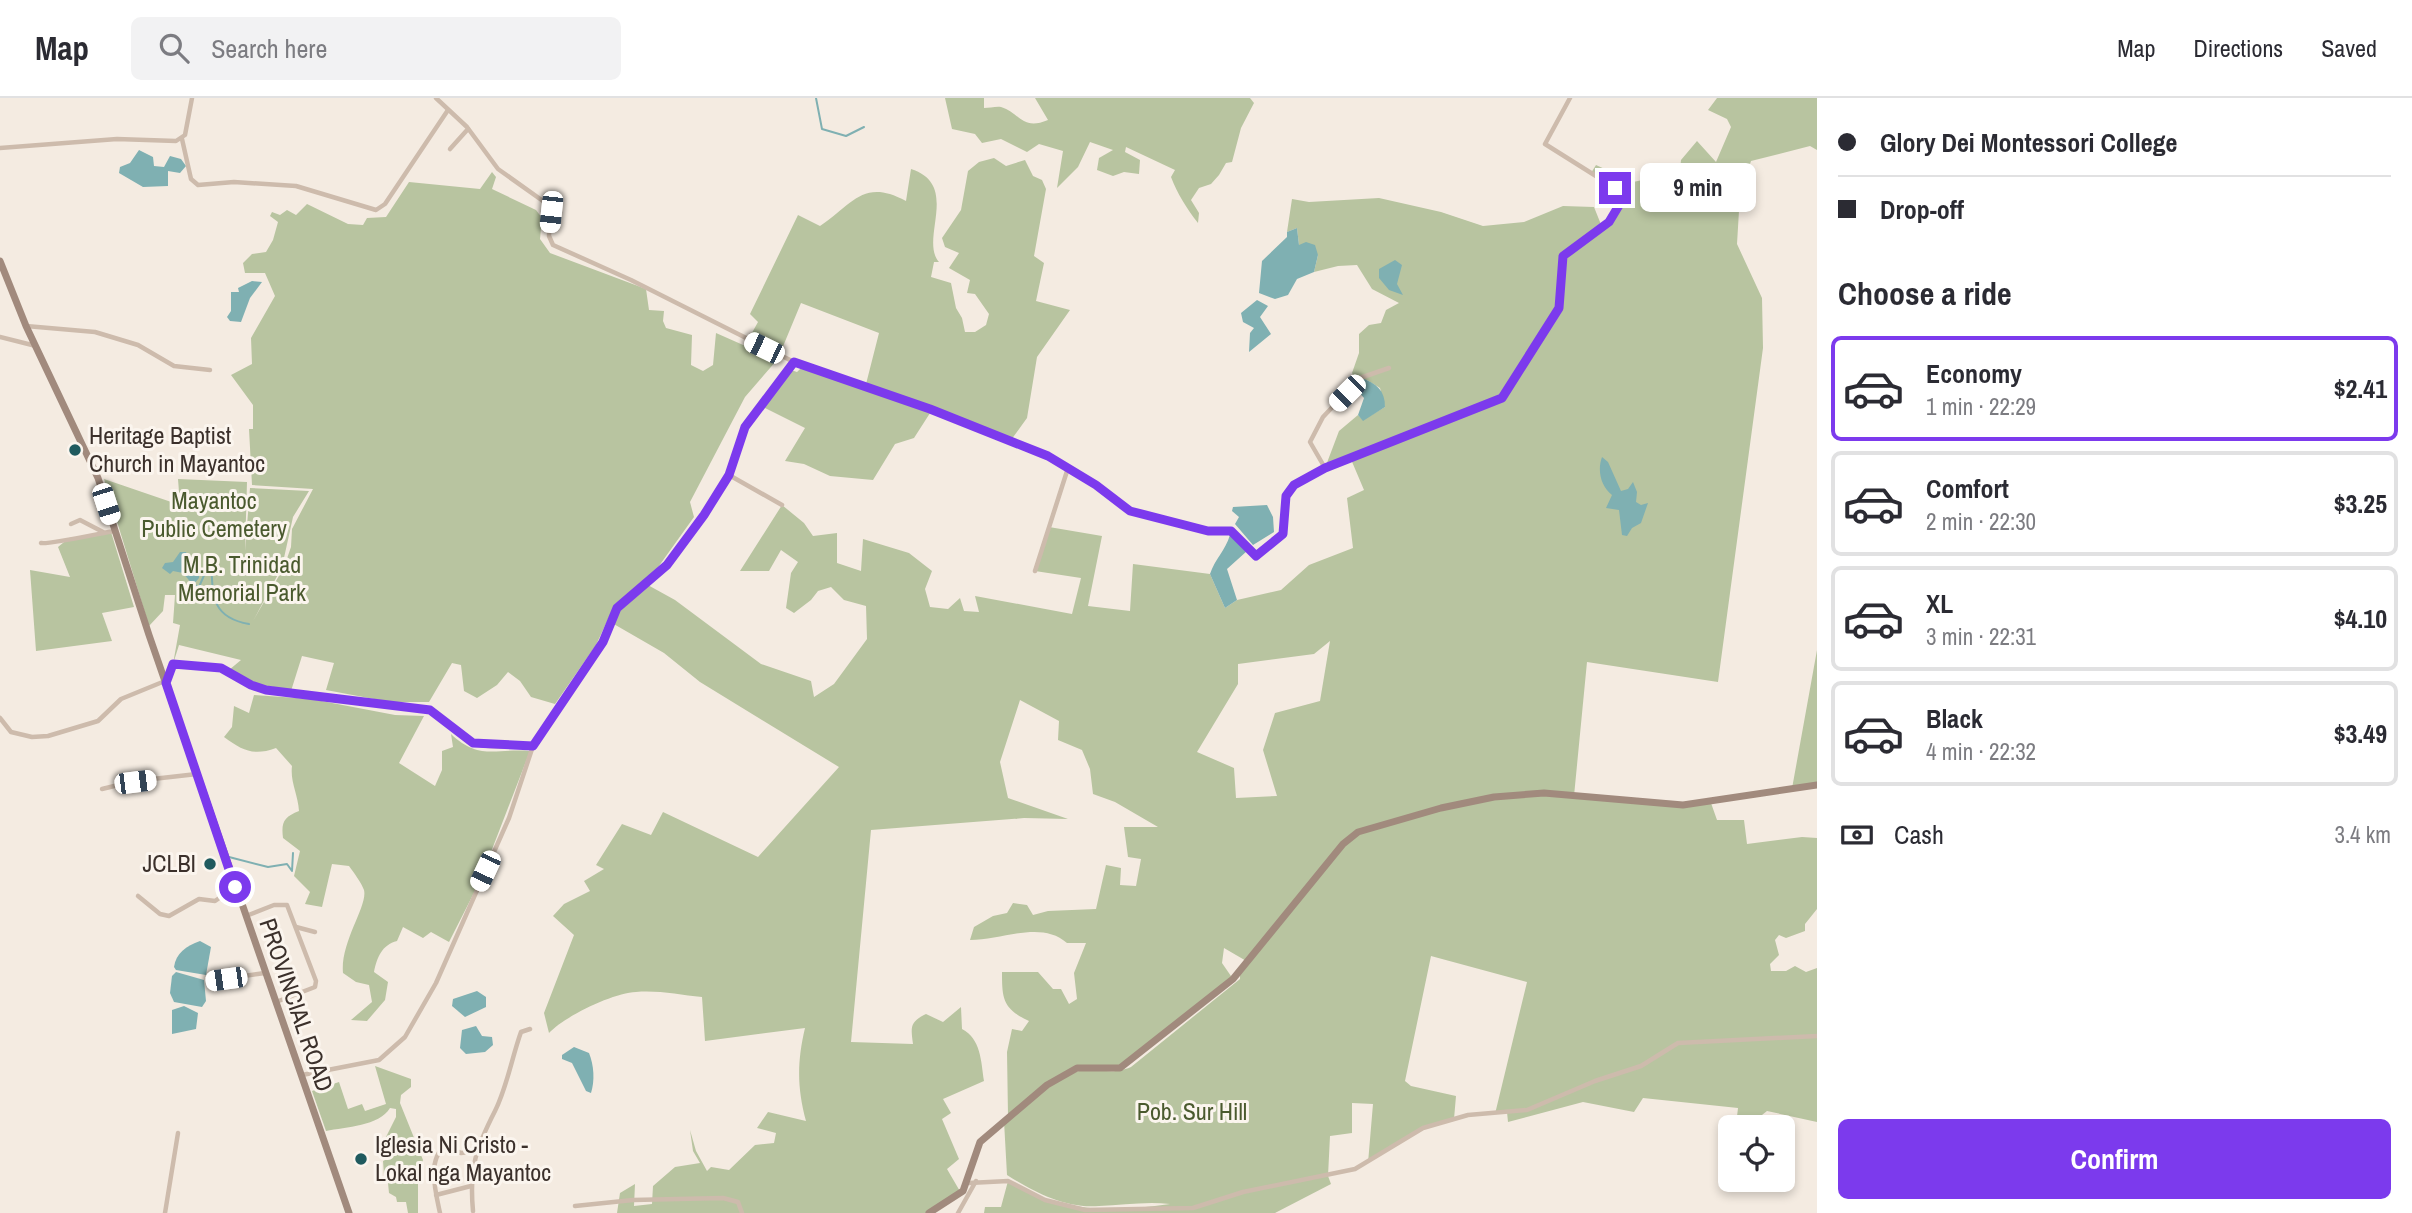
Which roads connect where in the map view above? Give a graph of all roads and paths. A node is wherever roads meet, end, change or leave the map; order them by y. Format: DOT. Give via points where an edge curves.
graph roads {
  1 [pos="192,98"];
  2 [pos="436,98"];
  3 [pos="1570,98"];
  4 [pos="448,110"];
  5 [pos="468,129"];
  6 [pos="182,139"];
  7 [pos="0,148"];
  8 [pos="450,149"];
  9 [pos="0,261"];
  10 [pos="26,326"];
  11 [pos="0,337"];
  12 [pos="37,346"];
  13 [pos="794,362"];
  14 [pos="1389,368"];
  15 [pos="210,370"];
  16 [pos="1068,468"];
  17 [pos="1325,468"];
  18 [pos="729,475"];
  19 [pos="782,505"];
  20 [pos="71,524"];
  21 [pos="115,530"];
  22 [pos="103,533"];
  23 [pos="41,543"];
  24 [pos="1035,571"];
  25 [pos="165,682"];
  26 [pos="0,718"];
  27 [pos="533,746"];
  28 [pos="198,774"];
  29 [pos="1817,785"];
  30 [pos="102,789"];
  31 [pos="235,887"];
  32 [pos="138,896"];
  33 [pos="245,917"];
  34 [pos="295,927"];
  35 [pos="314,932"];
  36 [pos="265,973"];
  37 [pos="209,981"];
  38 [pos="275,1002"];
  39 [pos="530,1029"];
  40 [pos="1817,1037"];
  41 [pos="300,1076"];
  42 [pos="178,1133"];
  43 [pos="476,1151"];
  44 [pos="972,1182"];
  45 [pos="471,1186"];
  46 [pos="436,1195"];
  47 [pos="575,1206"];
  48 [pos="473,1212"];
  49 [pos="165,1213"];
  50 [pos="349,1213"];
  51 [pos="440,1213"];
  52 [pos="464,1213"];
  53 [pos="742,1213"];
  54 [pos="929,1213"];
  55 [pos="958,1213"];
  1 -- 6 [label="street"];
  2 -- 4 [label="street"];
  3 -- 17 [label="street" via="1545,144 1615,188 1621,202 1609,222 1563,256 1561,305 1519,373 1494,402"];
  4 -- 5 [label="street"];
  4 -- 6 [label="street" via="376,211 296,186 198,185 191,179"];
  5 -- 8 [label="street"];
  5 -- 13 [label="street" via="498,169 550,206 553,245"];
  6 -- 7 [label="street"];
  9 -- 10 [label="main road, PROVINCIAL ROAD"];
  10 -- 12 [label="main road, PROVINCIAL ROAD"];
  10 -- 15 [label="street" via="95,332 138,345 174,366"];
  11 -- 12 [label="street"];
  12 -- 21 [label="main road, PROVINCIAL ROAD" via="83,442"];
  13 -- 16 [label="street" via="999,435"];
  13 -- 18 [label="street" via="743,432"];
  14 -- 17 [label="street" via="1360,378 1323,417 1310,442"];
  16 -- 17 [label="street" via="1130,511 1208,531 1231,531 1256,556 1283,534 1284,499 1290,490"];
  16 -- 24 [label="street"];
  18 -- 19 [label="street"];
  18 -- 27 [label="street" via="667,565 617,608 603,642"];
  20 -- 22 [label="street" via="80,520"];
  21 -- 22 [label="street"];
  21 -- 25 [label="main road, PROVINCIAL ROAD"];
  22 -- 23 [label="street"];
  25 -- 26 [label="street" via="121,699 98,721 48,736 11,732"];
  25 -- 27 [label="street" via="173,664 221,668 263,689 430,710 465,739 481,745"];
  25 -- 28 [label="main road, PROVINCIAL ROAD"];
  27 -- 41 [label="street" via="507,822 436,983 405,1037 379,1060"];
  28 -- 30 [label="street"];
  28 -- 31 [label="main road, PROVINCIAL ROAD"];
  29 -- 44 [label="main road" via="1684,805 1518,794 1441,808 1358,832 1343,844 1233,979 1120,1068 1077,1068 1047,1085 980,1142 973,1155"];
  31 -- 32 [label="street" via="215,901 200,898 169,916"];
  31 -- 33 [label="main road, PROVINCIAL ROAD"];
  33 -- 34 [label="street" via="284,904"];
  33 -- 36 [label="main road, PROVINCIAL ROAD"];
  34 -- 35 [label="street"];
  34 -- 38 [label="street" via="316,984"];
  36 -- 37 [label="street"];
  36 -- 38 [label="main road, PROVINCIAL ROAD"];
  38 -- 41 [label="main road, PROVINCIAL ROAD"];
  39 -- 43 [label="street" via="521,1032 496,1110"];
  40 -- 44 [label="street" via="1678,1043 1641,1066 1595,1080 1527,1110 1468,1115 1423,1128 1355,1169 1243,1192 1193,1208 1085,1210 1045,1200 1008,1181"];
  41 -- 50 [label="main road, PROVINCIAL ROAD"];
  42 -- 49 [label="street"];
  43 -- 45 [label="street"];
  43 -- 46 [label="street" via="461,1153 443,1146 434,1171"];
  44 -- 54 [label="main road"];
  44 -- 55 [label="street"];
  45 -- 46 [label="street"];
  45 -- 48 [label="street"];
  46 -- 51 [label="street"];
  47 -- 53 [label="street" via="723,1198 738,1202"];
  48 -- 52 [label="street"];
}
